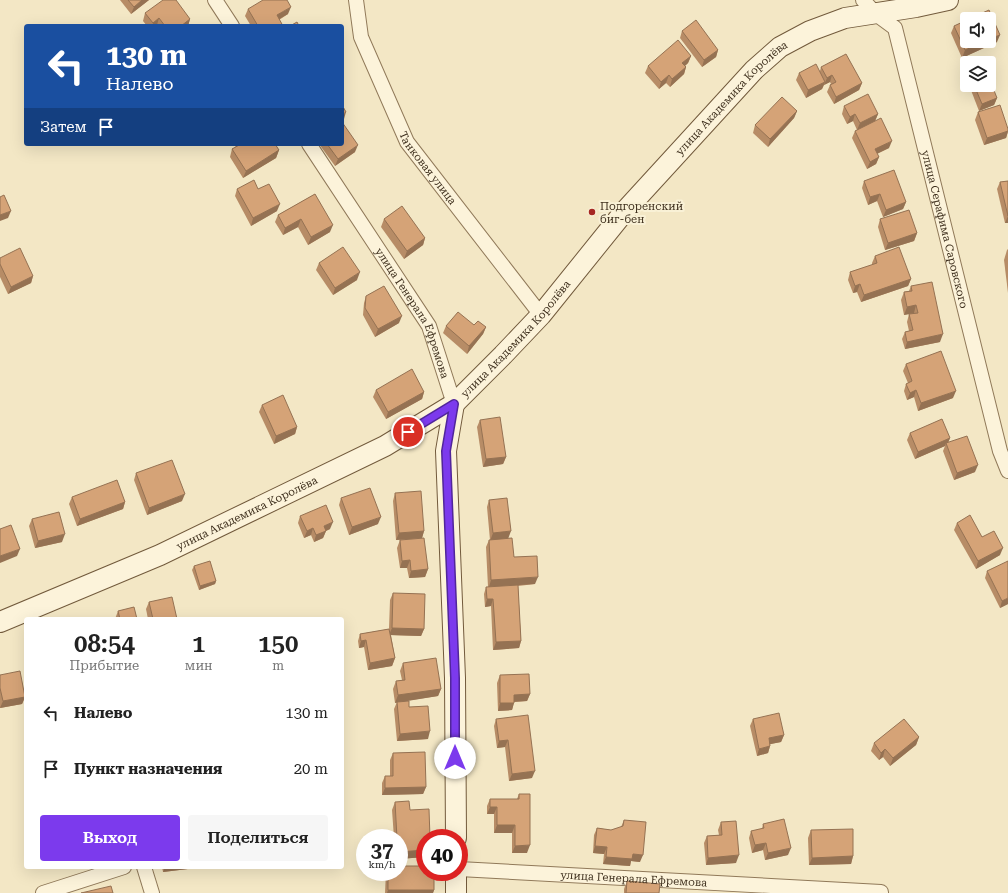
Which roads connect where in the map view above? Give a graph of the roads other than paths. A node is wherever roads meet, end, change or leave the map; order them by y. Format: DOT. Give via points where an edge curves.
graph roads {
  1 [pos="215,0"];
  2 [pos="356,0"];
  3 [pos="948,0"];
  4 [pos="870,7"];
  5 [pos="231,24"];
  6 [pos="310,146"];
  7 [pos="541,315"];
  8 [pos="454,404"];
  9 [pos="1008,471"];
  10 [pos="0,622"];
  11 [pos="456,829"];
  12 [pos="118,869"];
  13 [pos="145,869"];
  14 [pos="468,869"];
  15 [pos="456,881"];
  16 [pos="881,892"];
  17 [pos="43,893"];
  18 [pos="152,893"];
  19 [pos="456,893"];
  1 -- 5 [label="street"];
  2 -- 7 [label="street, Танковая улица" via="361,37 407,142"];
  3 -- 4 [label="street, улица Академика Королёва" via="916,7"];
  4 -- 7 [label="street, улица Академика Королёва" via="810,31 780,47 754,70 624,212"];
  4 -- 9 [label="street, улица Серафима Саровского" via="895,28 1000,451"];
  6 -- 8 [label="street, улица Генерала Ефремова" via="429,326"];
  7 -- 8 [label="street, улица Академика Королёва"];
  8 -- 10 [label="street, улица Академика Королёва" via="385,446 160,555"];
  8 -- 11 [label="street, улица Генерала Ефремова" via="446,451 455,678"];
  12 -- 17 [label="street"];
  13 -- 18 [label="street"];
  14 -- 16 [label="street, улица Генерала Ефремова"];
  15 -- 19 [label="street"];
}
